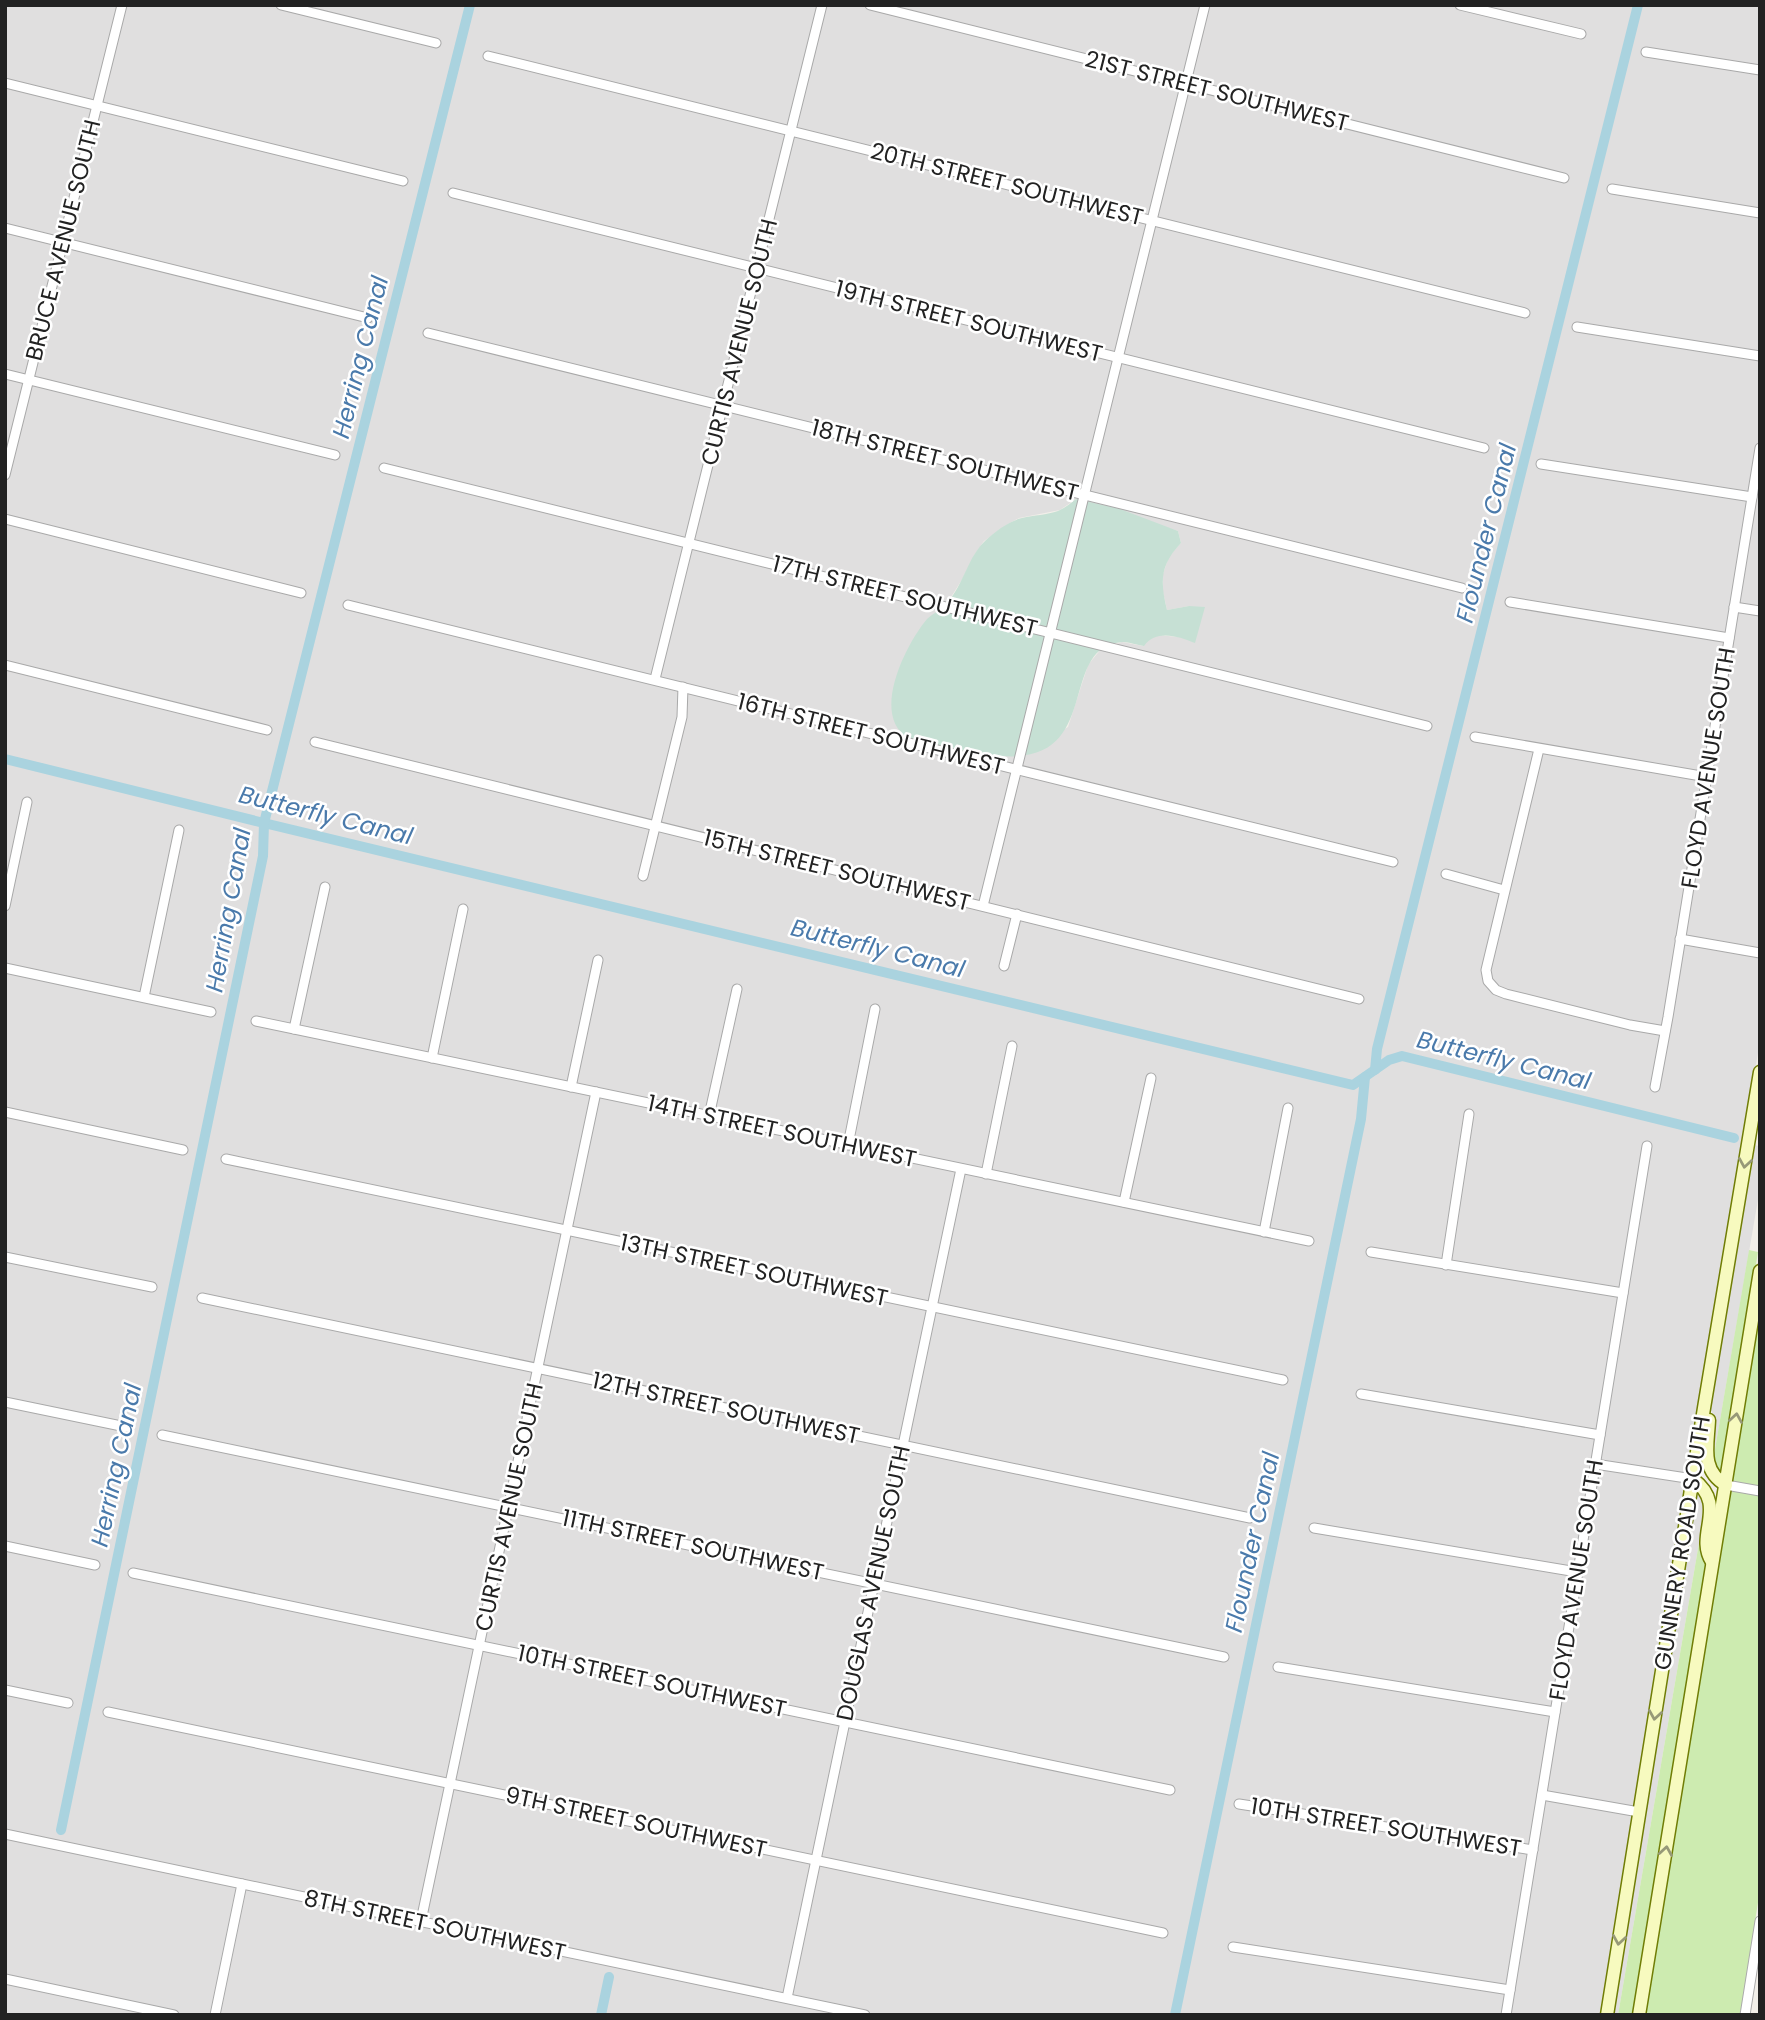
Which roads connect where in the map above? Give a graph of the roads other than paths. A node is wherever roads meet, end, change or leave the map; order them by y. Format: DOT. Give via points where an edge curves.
graph roads {
  1 [pos="122,5"];
  2 [pos="281,5"];
  3 [pos="822,5"];
  4 [pos="870,5"];
  5 [pos="1205,5"];
  6 [pos="1460,5"];
  7 [pos="1581,34"];
  8 [pos="436,43"];
  9 [pos="1646,52"];
  10 [pos="488,56"];
  11 [pos="1760,70"];
  12 [pos="5,83"];
  13 [pos="1186,83"];
  14 [pos="97,105"];
  15 [pos="791,132"];
  16 [pos="1564,178"];
  17 [pos="403,181"];
  18 [pos="1612,189"];
  19 [pos="453,193"];
  20 [pos="1760,213"];
  21 [pos="1152,220"];
  22 [pos="5,228"];
  23 [pos="63,243"];
  24 [pos="757,268"];
  25 [pos="1525,313"];
  26 [pos="368,318"];
  27 [pos="1577,327"];
  28 [pos="428,333"];
  29 [pos="1760,356"];
  30 [pos="1118,358"];
  31 [pos="5,374"];
  32 [pos="29,380"];
  33 [pos="723,405"];
  34 [pos="1484,448"];
  35 [pos="1760,448"];
  36 [pos="335,455"];
  37 [pos="1541,464"];
  38 [pos="384,468"];
  39 [pos="5,475"];
  40 [pos="1085,495"];
  41 [pos="1752,497"];
  42 [pos="5,519"];
  43 [pos="689,543"];
  44 [pos="1462,588"];
  45 [pos="301,593"];
  46 [pos="1510,602"];
  47 [pos="348,605"];
  48 [pos="1734,607"];
  49 [pos="1760,611"];
  50 [pos="1050,632"];
  51 [pos="1729,638"];
  52 [pos="5,665"];
  53 [pos="655,679"];
  54 [pos="683,687"];
  55 [pos="1427,726"];
  56 [pos="267,730"];
  57 [pos="1475,737"];
  58 [pos="315,742"];
  59 [pos="1539,749"];
  60 [pos="1017,769"];
  61 [pos="1707,777"];
  62 [pos="27,802"];
  63 [pos="655,826"];
  64 [pos="179,830"];
  65 [pos="1393,862"];
  66 [pos="1446,874"];
  67 [pos="643,876"];
  68 [pos="325,887"];
  69 [pos="1504,890"];
  70 [pos="5,906"];
  71 [pos="983,906"];
  72 [pos="463,909"];
  73 [pos="1017,914"];
  74 [pos="1680,939"];
  75 [pos="1760,953"];
  76 [pos="598,960"];
  77 [pos="1004,966"];
  78 [pos="5,968"];
  79 [pos="737,989"];
  80 [pos="144,997"];
  81 [pos="1359,999"];
  82 [pos="875,1009"];
  83 [pos="211,1012"];
  84 [pos="256,1021"];
  85 [pos="294,1029"];
  86 [pos="1665,1031"];
  87 [pos="1012,1046"];
  88 [pos="432,1058"];
  89 [pos="1760,1072"];
  90 [pos="1151,1078"];
  91 [pos="571,1087"];
  92 [pos="1655,1087"];
  93 [pos="596,1092"];
  94 [pos="1288,1108"];
  95 [pos="5,1112"];
  96 [pos="1469,1114"];
  97 [pos="709,1116"];
  98 [pos="848,1145"];
  99 [pos="1647,1146"];
  100 [pos="183,1150"];
  101 [pos="226,1159"];
  102 [pos="961,1168"];
  103 [pos="986,1174"];
  104 [pos="1124,1202"];
  105 [pos="566,1231"];
  106 [pos="1264,1232"];
  107 [pos="1309,1241"];
  108 [pos="1371,1252"];
  109 [pos="5,1257"];
  110 [pos="1446,1265"];
  111 [pos="1760,1271"];
  112 [pos="152,1287"];
  113 [pos="1623,1293"];
  114 [pos="202,1298"];
  115 [pos="932,1307"];
  116 [pos="538,1368"];
  117 [pos="1283,1380"];
  118 [pos="1361,1394"];
  119 [pos="5,1402"];
  120 [pos="1704,1408"];
  121 [pos="126,1427"];
  122 [pos="163,1435"];
  123 [pos="1600,1435"];
  124 [pos="902,1445"];
  125 [pos="1595,1464"];
  126 [pos="1693,1479"];
  127 [pos="1726,1485"];
  128 [pos="1760,1491"];
  129 [pos="508,1507"];
  130 [pos="1250,1518"];
  131 [pos="1314,1528"];
  132 [pos="5,1546"];
  133 [pos="1713,1563"];
  134 [pos="95,1565"];
  135 [pos="1577,1572"];
  136 [pos="133,1573"];
  137 [pos="874,1584"];
  138 [pos="480,1645"];
  139 [pos="1224,1657"];
  140 [pos="1278,1667"];
  141 [pos="5,1690"];
  142 [pos="68,1703"];
  143 [pos="108,1712"];
  144 [pos="1555,1712"];
  145 [pos="844,1722"];
  146 [pos="451,1784"];
  147 [pos="1170,1790"];
  148 [pos="1542,1795"];
  149 [pos="1239,1804"];
  150 [pos="1639,1812"];
  151 [pos="5,1834"];
  152 [pos="1533,1850"];
  153 [pos="816,1860"];
  154 [pos="242,1884"];
  155 [pos="421,1921"];
  156 [pos="1760,1921"];
  157 [pos="1163,1933"];
  158 [pos="1233,1947"];
  159 [pos="5,1979"];
  160 [pos="1510,1990"];
  161 [pos="787,1998"];
  162 [pos="174,2015"];
  163 [pos="215,2015"];
  164 [pos="865,2015"];
  165 [pos="1506,2015"];
  166 [pos="1607,2015"];
  167 [pos="1639,2015"];
  168 [pos="1745,2015"];
  1 -- 14 [label="street, BRUCE AVENUE SOUTH"];
  2 -- 8 [label="street"];
  3 -- 15 [label="street, CURTIS AVENUE SOUTH"];
  4 -- 13 [label="street, 21ST STREET SOUTHWEST"];
  5 -- 13 [label="street"];
  6 -- 7 [label="street"];
  9 -- 11 [label="street"];
  10 -- 15 [label="street, 20TH STREET SOUTHWEST"];
  12 -- 14 [label="street"];
  13 -- 16 [label="street, 21ST STREET SOUTHWEST"];
  13 -- 21 [label="street"];
  14 -- 17 [label="street"];
  14 -- 23 [label="street, BRUCE AVENUE SOUTH"];
  15 -- 21 [label="street, 20TH STREET SOUTHWEST"];
  15 -- 24 [label="street, CURTIS AVENUE SOUTH"];
  18 -- 20 [label="street"];
  19 -- 24 [label="street, 19TH STREET SOUTHWEST"];
  21 -- 25 [label="street, 20TH STREET SOUTHWEST"];
  21 -- 30 [label="street"];
  22 -- 23 [label="street"];
  23 -- 26 [label="street"];
  23 -- 32 [label="street, BRUCE AVENUE SOUTH"];
  24 -- 30 [label="street, 19TH STREET SOUTHWEST"];
  24 -- 33 [label="street, CURTIS AVENUE SOUTH"];
  27 -- 29 [label="street"];
  28 -- 33 [label="street, 18TH STREET SOUTHWEST"];
  30 -- 34 [label="street, 19TH STREET SOUTHWEST"];
  30 -- 40 [label="street"];
  31 -- 32 [label="street"];
  32 -- 36 [label="street"];
  32 -- 39 [label="street, BRUCE AVENUE SOUTH"];
  33 -- 40 [label="street, 18TH STREET SOUTHWEST"];
  33 -- 43 [label="street, CURTIS AVENUE SOUTH"];
  35 -- 41 [label="street, FLOYD AVENUE SOUTH"];
  37 -- 41 [label="street"];
  38 -- 43 [label="street, 17TH STREET SOUTHWEST"];
  40 -- 44 [label="street, 18TH STREET SOUTHWEST"];
  40 -- 50 [label="street"];
  41 -- 48 [label="street, FLOYD AVENUE SOUTH"];
  42 -- 45 [label="street"];
  43 -- 50 [label="street, 17TH STREET SOUTHWEST"];
  43 -- 53 [label="street, CURTIS AVENUE SOUTH"];
  46 -- 51 [label="street"];
  47 -- 53 [label="street, 16TH STREET SOUTHWEST"];
  48 -- 49 [label="street"];
  48 -- 51 [label="street, FLOYD AVENUE SOUTH"];
  50 -- 55 [label="street, 17TH STREET SOUTHWEST"];
  50 -- 60 [label="street"];
  51 -- 61 [label="street, FLOYD AVENUE SOUTH"];
  52 -- 56 [label="street"];
  53 -- 54 [label="street, 16TH STREET SOUTHWEST"];
  54 -- 60 [label="street, 16TH STREET SOUTHWEST"];
  54 -- 63 [label="street" via="682,717"];
  57 -- 59 [label="street"];
  58 -- 63 [label="street, 15TH STREET SOUTHWEST"];
  59 -- 61 [label="street"];
  59 -- 69 [label="street"];
  60 -- 65 [label="street, 16TH STREET SOUTHWEST"];
  60 -- 71 [label="street"];
  61 -- 74 [label="street, FLOYD AVENUE SOUTH"];
  62 -- 70 [label="street"];
  63 -- 67 [label="street"];
  63 -- 71 [label="street, 15TH STREET SOUTHWEST"];
  64 -- 80 [label="street"];
  66 -- 69 [label="street"];
  68 -- 85 [label="street"];
  69 -- 86 [label="street" via="1486,970 1488,982 1496,990"];
  71 -- 73 [label="street, 15TH STREET SOUTHWEST"];
  72 -- 88 [label="street"];
  73 -- 77 [label="street"];
  73 -- 81 [label="street, 15TH STREET SOUTHWEST"];
  74 -- 75 [label="street"];
  74 -- 86 [label="street, FLOYD AVENUE SOUTH"];
  76 -- 91 [label="street"];
  78 -- 80 [label="street"];
  79 -- 97 [label="street"];
  80 -- 83 [label="street"];
  82 -- 98 [label="street"];
  84 -- 85 [label="street, 14TH STREET SOUTHWEST"];
  85 -- 88 [label="street, 14TH STREET SOUTHWEST"];
  86 -- 92 [label="street, FLOYD AVENUE SOUTH"];
  87 -- 103 [label="street"];
  88 -- 91 [label="street, 14TH STREET SOUTHWEST"];
  89 -- 120 [label="main road, GUNNERY ROAD SOUTH, one-way"];
  90 -- 104 [label="street"];
  91 -- 93 [label="street, 14TH STREET SOUTHWEST"];
  93 -- 97 [label="street, 14TH STREET SOUTHWEST"];
  93 -- 105 [label="street, CURTIS AVENUE SOUTH"];
  94 -- 106 [label="street"];
  95 -- 100 [label="street"];
  96 -- 110 [label="street"];
  97 -- 98 [label="street, 14TH STREET SOUTHWEST"];
  98 -- 102 [label="street, 14TH STREET SOUTHWEST"];
  99 -- 113 [label="street, FLOYD AVENUE SOUTH"];
  101 -- 105 [label="street, 13TH STREET SOUTHWEST"];
  102 -- 103 [label="street, 14TH STREET SOUTHWEST"];
  102 -- 115 [label="street, DOUGLAS AVENUE SOUTH"];
  103 -- 104 [label="street, 14TH STREET SOUTHWEST"];
  104 -- 106 [label="street, 14TH STREET SOUTHWEST"];
  105 -- 115 [label="street, 13TH STREET SOUTHWEST"];
  105 -- 116 [label="street, CURTIS AVENUE SOUTH"];
  106 -- 107 [label="street, 14TH STREET SOUTHWEST"];
  108 -- 110 [label="street"];
  109 -- 112 [label="street"];
  110 -- 113 [label="street"];
  127 -- 111 [label="main road, GUNNERY ROAD SOUTH, one-way"];
  113 -- 123 [label="street, FLOYD AVENUE SOUTH"];
  114 -- 116 [label="street, 12TH STREET SOUTHWEST"];
  115 -- 117 [label="street, 13TH STREET SOUTHWEST"];
  115 -- 124 [label="street, DOUGLAS AVENUE SOUTH"];
  116 -- 124 [label="street, 12TH STREET SOUTHWEST"];
  116 -- 129 [label="street, CURTIS AVENUE SOUTH"];
  118 -- 123 [label="street"];
  119 -- 121 [label="street"];
  120 -- 126 [label="main road, GUNNERY ROAD SOUTH"];
  120 -- 127 [label="main road" via="1709,1418 1707,1460 1717,1479"];
  122 -- 129 [label="street, 11TH STREET SOUTHWEST"];
  123 -- 125 [label="street, FLOYD AVENUE SOUTH"];
  124 -- 130 [label="street, 12TH STREET SOUTHWEST"];
  124 -- 137 [label="street, DOUGLAS AVENUE SOUTH"];
  125 -- 126 [label="street"];
  125 -- 135 [label="street, FLOYD AVENUE SOUTH"];
  126 -- 133 [label="main road" via="1709,1495 1707,1543"];
  126 -- 150 [label="main road, GUNNERY ROAD SOUTH, one-way"];
  127 -- 128 [label="street"];
  127 -- 133 [label="main road, GUNNERY ROAD SOUTH"];
  129 -- 137 [label="street, 11TH STREET SOUTHWEST"];
  129 -- 138 [label="street, CURTIS AVENUE SOUTH"];
  131 -- 135 [label="street"];
  132 -- 134 [label="street"];
  167 -- 133 [label="main road, GUNNERY ROAD SOUTH, one-way"];
  135 -- 144 [label="street, FLOYD AVENUE SOUTH"];
  136 -- 138 [label="street, 10TH STREET SOUTHWEST"];
  137 -- 139 [label="street, 11TH STREET SOUTHWEST"];
  137 -- 145 [label="street, DOUGLAS AVENUE SOUTH"];
  138 -- 145 [label="street, 10TH STREET SOUTHWEST"];
  138 -- 146 [label="street, CURTIS AVENUE SOUTH"];
  140 -- 144 [label="street"];
  141 -- 142 [label="street"];
  143 -- 146 [label="street, 9TH STREET SOUTHWEST"];
  144 -- 148 [label="street, FLOYD AVENUE SOUTH"];
  145 -- 147 [label="street, 10TH STREET SOUTHWEST"];
  145 -- 153 [label="street, DOUGLAS AVENUE SOUTH"];
  146 -- 153 [label="street, 9TH STREET SOUTHWEST"];
  146 -- 155 [label="street, CURTIS AVENUE SOUTH"];
  148 -- 150 [label="street"];
  148 -- 152 [label="street, FLOYD AVENUE SOUTH"];
  149 -- 152 [label="street, 10TH STREET SOUTHWEST"];
  150 -- 166 [label="main road, GUNNERY ROAD SOUTH, one-way"];
  151 -- 154 [label="street, 8TH STREET SOUTHWEST"];
  152 -- 160 [label="street, FLOYD AVENUE SOUTH"];
  153 -- 157 [label="street, 9TH STREET SOUTHWEST"];
  153 -- 161 [label="street, DOUGLAS AVENUE SOUTH"];
  154 -- 155 [label="street, 8TH STREET SOUTHWEST"];
  154 -- 163 [label="street"];
  155 -- 161 [label="street, 8TH STREET SOUTHWEST"];
  156 -- 168 [label="street"];
  158 -- 160 [label="street"];
  159 -- 162 [label="street"];
  160 -- 165 [label="street, FLOYD AVENUE SOUTH"];
  161 -- 164 [label="street, 8TH STREET SOUTHWEST"];
}
